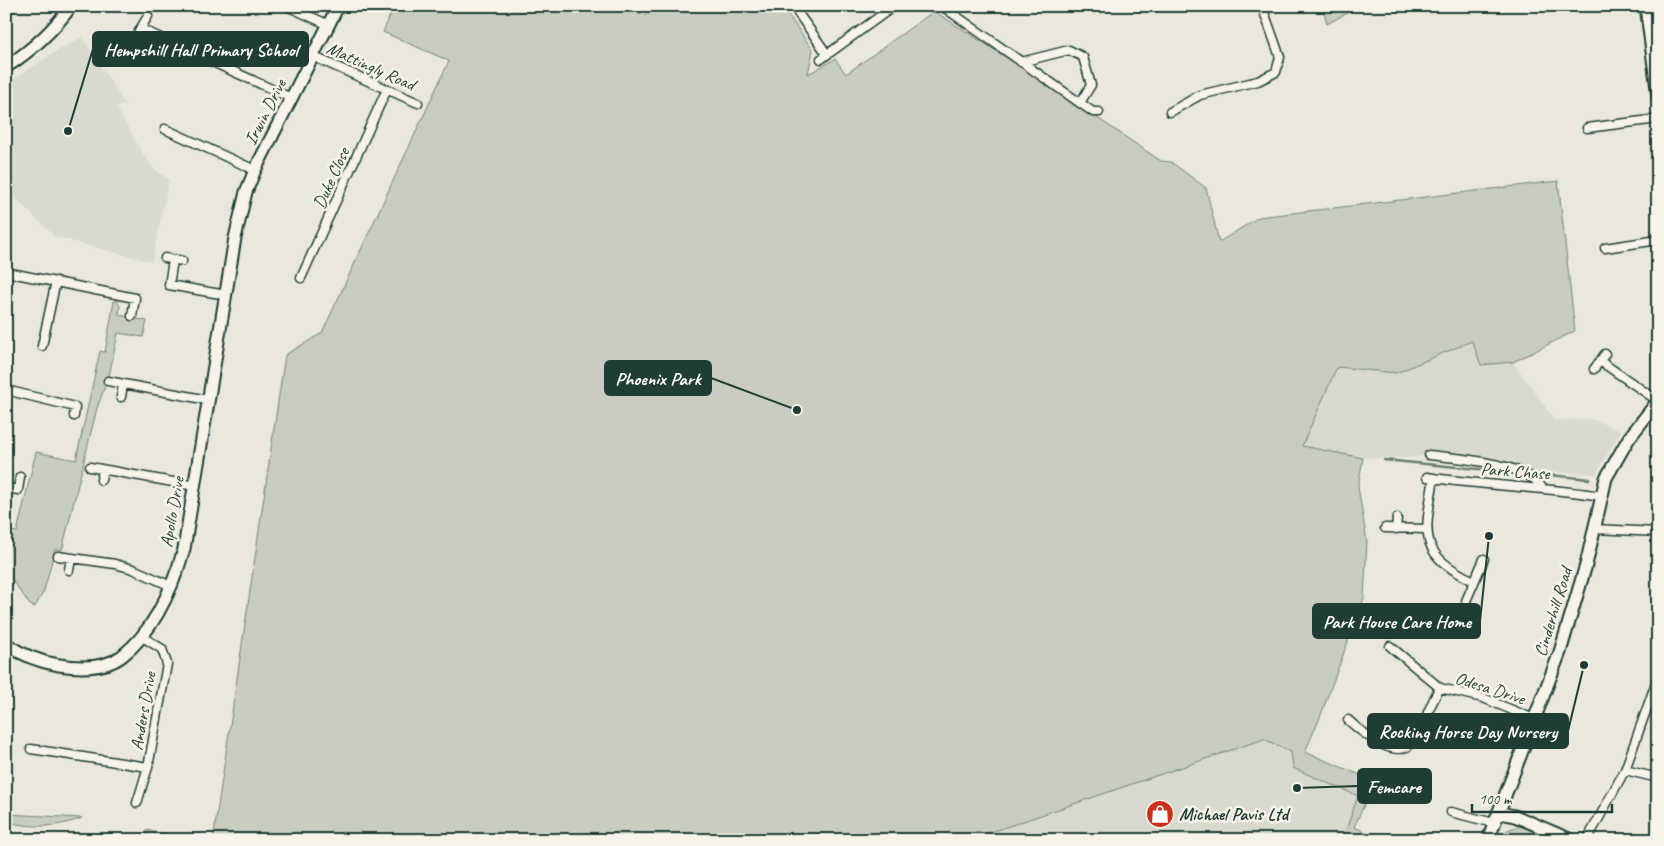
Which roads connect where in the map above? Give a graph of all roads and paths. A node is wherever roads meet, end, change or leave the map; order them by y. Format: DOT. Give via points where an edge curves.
graph roads {
  1 [pos="71,6"];
  2 [pos="287,6"];
  3 [pos="338,6"];
  4 [pos="792,6"];
  5 [pos="894,6"];
  6 [pos="942,6"];
  7 [pos="1262,6"];
  8 [pos="1646,6"];
  9 [pos="148,16"];
  10 [pos="329,24"];
  11 [pos="141,29"];
  12 [pos="126,53"];
  13 [pos="312,56"];
  14 [pos="8,61"];
  15 [pos="1021,62"];
  16 [pos="387,89"];
  17 [pos="1658,96"];
  18 [pos="291,98"];
  19 [pos="418,103"];
  20 [pos="1080,103"];
  21 [pos="1099,112"];
  22 [pos="1170,112"];
  23 [pos="1658,119"];
  24 [pos="1587,128"];
  25 [pos="168,141"];
  26 [pos="255,170"];
  27 [pos="235,238"];
  28 [pos="1658,240"];
  29 [pos="1605,248"];
  30 [pos="182,261"];
  31 [pos="6,272"];
  32 [pos="301,278"];
  33 [pos="56,280"];
  34 [pos="226,295"];
  35 [pos="132,316"];
  36 [pos="42,346"];
  37 [pos="1594,369"];
  38 [pos="108,381"];
  39 [pos="123,384"];
  40 [pos="6,390"];
  41 [pos="121,397"];
  42 [pos="208,400"];
  43 [pos="1658,401"];
  44 [pos="74,416"];
  45 [pos="1429,455"];
  46 [pos="90,467"];
  47 [pos="103,470"];
  48 [pos="20,478"];
  49 [pos="100,480"];
  50 [pos="195,486"];
  51 [pos="6,488"];
  52 [pos="1542,488"];
  53 [pos="1601,496"];
  54 [pos="1397,518"];
  55 [pos="1385,528"];
  56 [pos="1396,528"];
  57 [pos="1594,528"];
  58 [pos="1426,530"];
  59 [pos="1658,532"];
  60 [pos="58,556"];
  61 [pos="71,558"];
  62 [pos="1484,559"];
  63 [pos="69,570"];
  64 [pos="1474,581"];
  65 [pos="171,586"];
  66 [pos="1466,601"];
  67 [pos="141,636"];
  68 [pos="7,646"];
  69 [pos="1390,646"];
  70 [pos="1658,677"];
  71 [pos="1440,688"];
  72 [pos="1534,719"];
  73 [pos="1348,720"];
  74 [pos="31,749"];
  75 [pos="148,767"];
  76 [pos="1624,770"];
  77 [pos="1658,778"];
  78 [pos="137,804"];
  79 [pos="1451,812"];
  80 [pos="1497,818"];
  81 [pos="1488,840"];
  82 [pos="1571,840"];
  83 [pos="1587,840"];
  1 -- 14 [label="street" via="59,24 34,48"];
  2 -- 10 [label="street"];
  3 -- 10 [label="street, Irwin Drive"];
  4 -- 5 [label="street" via="824,57"];
  6 -- 15 [label="street"];
  7 -- 22 [label="street" via="1280,57 1276,72 1258,81 1200,95"];
  8 -- 17 [label="street"];
  9 -- 11 [label="street"];
  10 -- 13 [label="street, Irwin Drive"];
  11 -- 12 [label="street"];
  11 -- 18 [label="street"];
  13 -- 16 [label="street, Mattingly Road"];
  13 -- 18 [label="street, Irwin Drive"];
  15 -- 20 [label="street"];
  15 -- 20 [label="street" via="1069,50 1083,57 1091,85"];
  16 -- 19 [label="street, Mattingly Road"];
  16 -- 32 [label="street, Duke Close"];
  18 -- 26 [label="street, Irwin Drive"];
  20 -- 21 [label="street" via="1093,112"];
  23 -- 24 [label="street"];
  25 -- 26 [label="street" via="169,131"];
  26 -- 27 [label="street, Irwin Drive"];
  27 -- 34 [label="street, Apollo Drive"];
  28 -- 29 [label="street"];
  30 -- 34 [label="street" via="169,259 169,284"];
  31 -- 33 [label="street"];
  33 -- 35 [label="street" via="135,298"];
  33 -- 36 [label="street"];
  34 -- 42 [label="street, Apollo Drive"];
  37 -- 43 [label="street" via="1602,358"];
  38 -- 39 [label="street"];
  39 -- 41 [label="street"];
  39 -- 42 [label="street"];
  40 -- 44 [label="street" via="75,407"];
  42 -- 50 [label="street, Apollo Drive"];
  43 -- 53 [label="street, Cinderhill Road" via="1613,463"];
  45 -- 52 [label="street" via="1518,470 1538,480"];
  46 -- 47 [label="street"];
  47 -- 49 [label="street"];
  47 -- 50 [label="street"];
  48 -- 51 [label="street" via="18,490"];
  50 -- 65 [label="street, Apollo Drive" via="184,549"];
  52 -- 53 [label="street, Park Chase"];
  52 -- 58 [label="street, Park Chase" via="1430,477"];
  53 -- 57 [label="street, Cinderhill Road"];
  54 -- 56 [label="street"];
  55 -- 56 [label="street"];
  56 -- 58 [label="street"];
  57 -- 59 [label="street"];
  57 -- 72 [label="street, Cinderhill Road" via="1560,652"];
  58 -- 64 [label="street" via="1429,545 1436,556 1450,570"];
  60 -- 61 [label="street"];
  61 -- 63 [label="street"];
  61 -- 65 [label="street" via="124,567"];
  62 -- 64 [label="street"];
  64 -- 66 [label="street"];
  65 -- 67 [label="street, Apollo Drive"];
  67 -- 68 [label="street, Apollo Drive" via="121,657 76,668 28,657"];
  67 -- 75 [label="street, Anders Drive" via="162,650 167,664"];
  69 -- 71 [label="street, Odesa Drive"];
  70 -- 76 [label="street"];
  71 -- 72 [label="street, Odesa Drive" via="1483,698"];
  71 -- 73 [label="street" via="1417,738 1410,745 1394,749 1375,742"];
  72 -- 80 [label="street, Cinderhill Road"];
  74 -- 75 [label="street"];
  75 -- 78 [label="street, Anders Drive"];
  76 -- 77 [label="street"];
  76 -- 83 [label="street"];
  79 -- 80 [label="street"];
  80 -- 81 [label="street, Cinderhill Road"];
  80 -- 82 [label="street" via="1515,816"];
}
